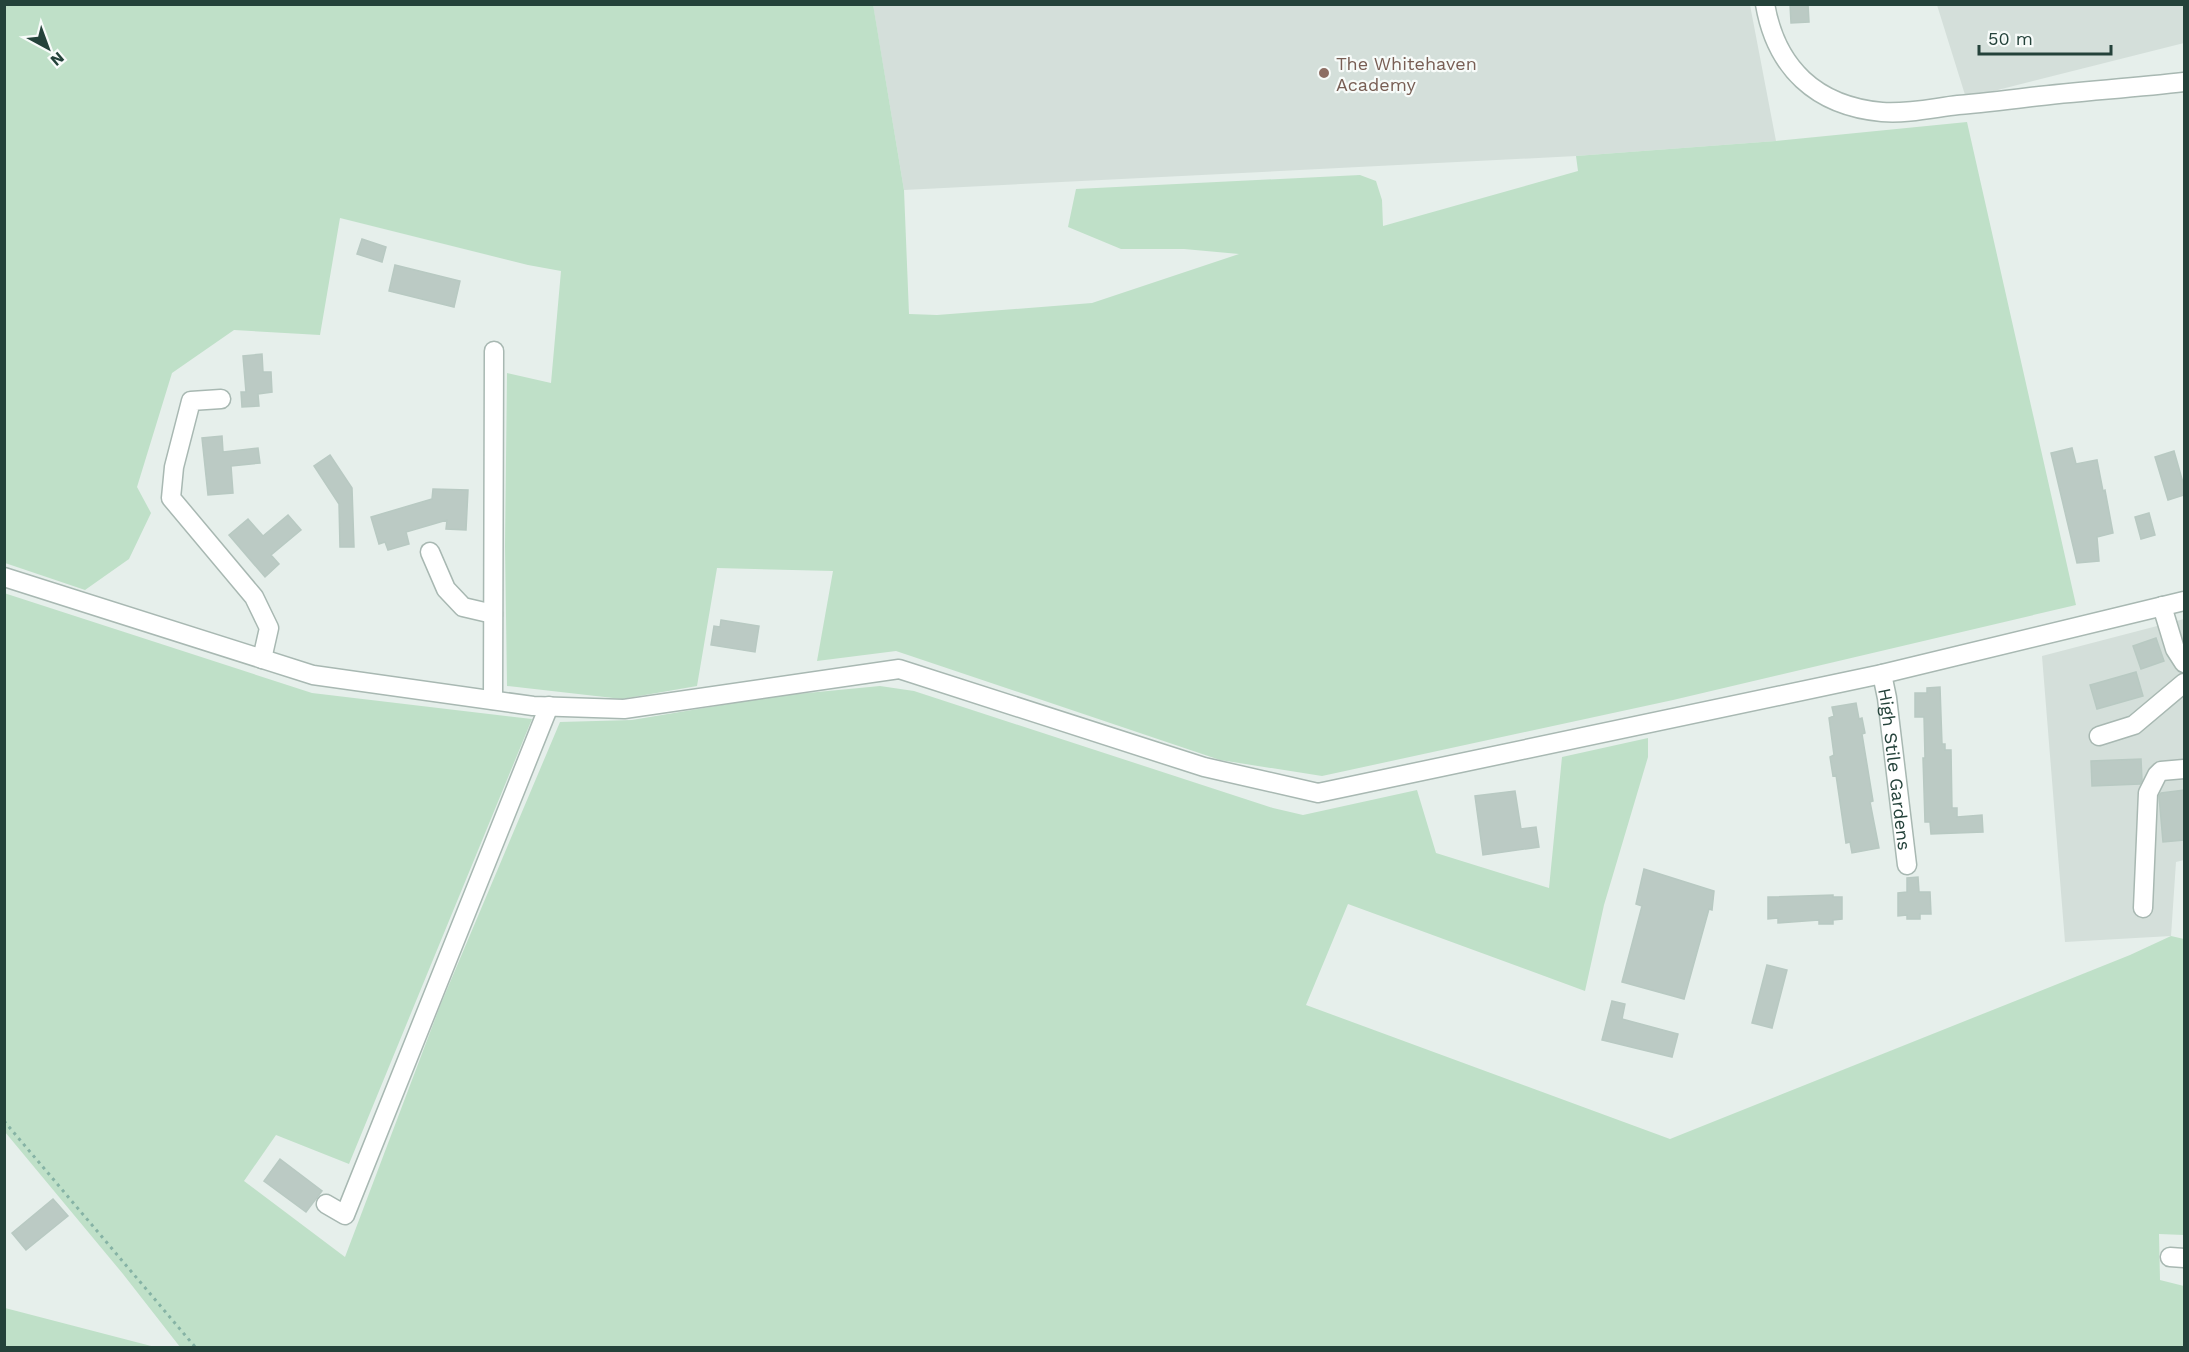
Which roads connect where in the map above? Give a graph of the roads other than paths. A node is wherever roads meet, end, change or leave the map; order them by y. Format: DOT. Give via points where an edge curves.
graph roads {
  1 [pos="1765,4"];
  2 [pos="2184,82"];
  3 [pos="494,351"];
  4 [pos="221,399"];
  5 [pos="430,552"];
  6 [pos="4,577"];
  7 [pos="2184,601"];
  8 [pos="2162,606"];
  9 [pos="493,614"];
  10 [pos="262,659"];
  11 [pos="2184,663"];
  12 [pos="1882,674"];
  13 [pos="2184,683"];
  14 [pos="493,700"];
  15 [pos="549,706"];
  16 [pos="2099,736"];
  17 [pos="2184,769"];
  18 [pos="1906,865"];
  19 [pos="2143,908"];
  20 [pos="326,1204"];
  1 -- 2 [label="street" via="1774,41 1797,75 1832,99 1881,112"];
  3 -- 9 [label="street"];
  4 -- 10 [label="street" via="191,401 174,467 171,498 254,597 269,628"];
  5 -- 9 [label="street" via="446,589 463,607"];
  6 -- 10 [label="street"];
  7 -- 8 [label="street"];
  8 -- 11 [label="street" via="2175,649"];
  8 -- 12 [label="street"];
  9 -- 14 [label="street"];
  10 -- 14 [label="street" via="313,675"];
  12 -- 15 [label="street" via="1318,794 1204,767 899,669 624,710"];
  12 -- 18 [label="street, High Stile Gardens"];
  13 -- 16 [label="street" via="2134,725"];
  14 -- 15 [label="street"];
  15 -- 20 [label="street" via="345,1215"];
  17 -- 19 [label="street" via="2161,771 2148,793"];
}
